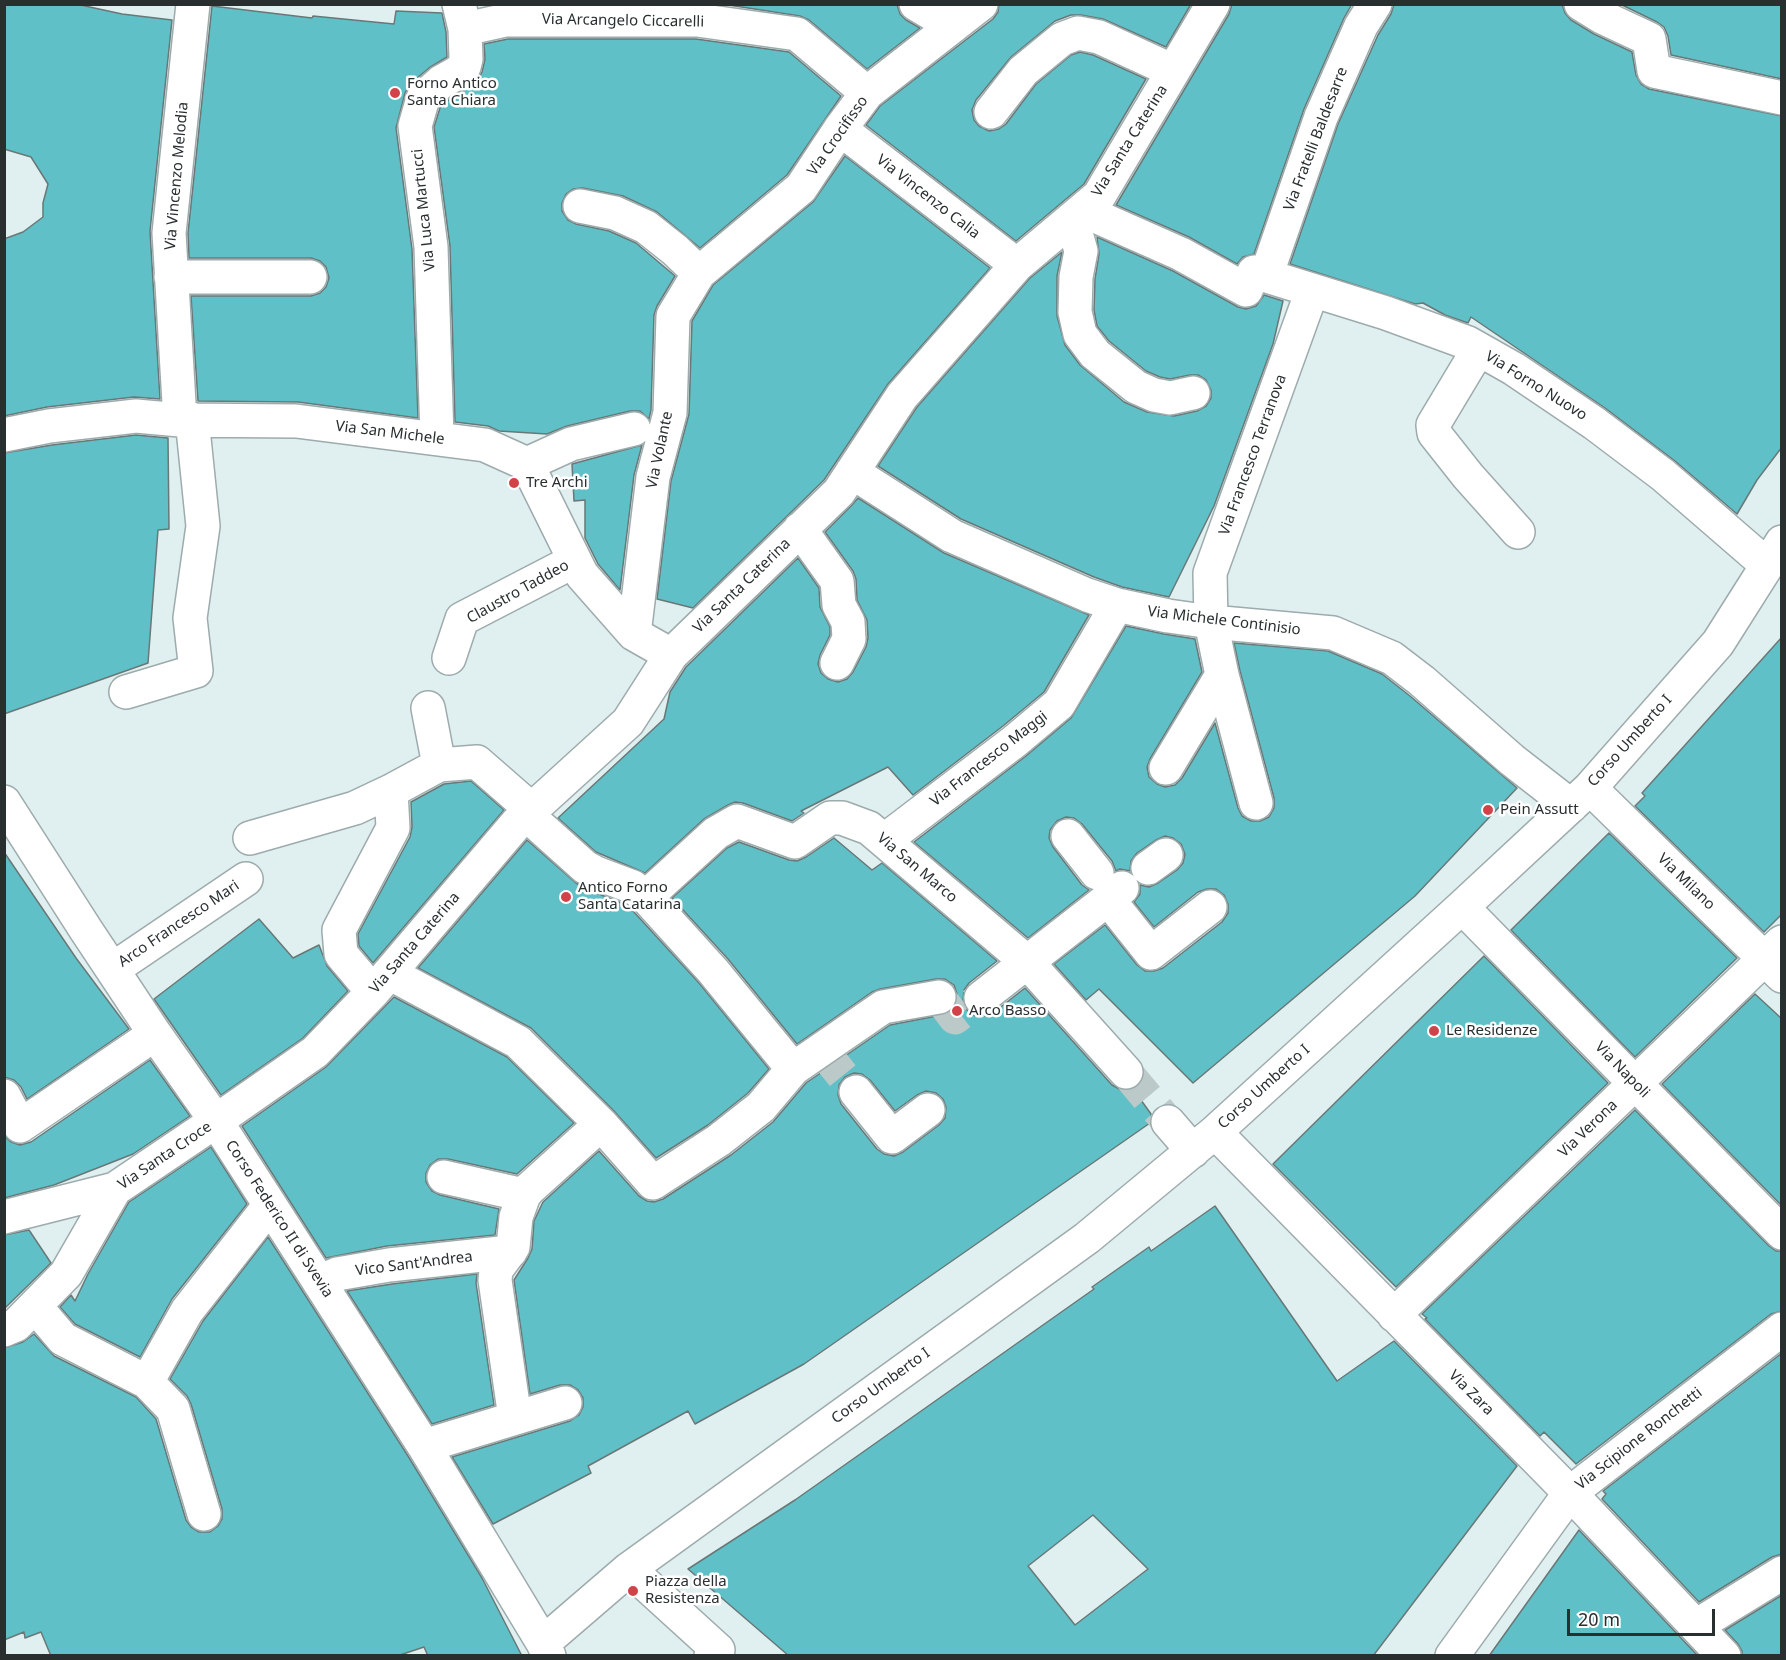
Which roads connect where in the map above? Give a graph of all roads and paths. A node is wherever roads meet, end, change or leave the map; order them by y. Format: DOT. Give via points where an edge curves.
graph roads {
  1 [pos="193,4"];
  2 [pos="916,4"];
  3 [pos="981,4"];
  4 [pos="1213,4"];
  5 [pos="1375,4"];
  6 [pos="1581,4"];
  7 [pos="462,17"];
  8 [pos="953,26"];
  9 [pos="1173,71"];
  10 [pos="867,93"];
  11 [pos="1782,98"];
  12 [pos="991,112"];
  13 [pos="840,129"];
  14 [pos="580,206"];
  15 [pos="1080,212"];
  16 [pos="1017,265"];
  17 [pos="699,273"];
  18 [pos="1266,276"];
  19 [pos="310,277"];
  20 [pos="171,278"];
  21 [pos="1312,291"];
  22 [pos="1478,350"];
  23 [pos="1193,393"];
  24 [pos="186,419"];
  25 [pos="634,429"];
  26 [pos="4,435"];
  27 [pos="437,438"];
  28 [pos="527,464"];
  29 [pos="852,472"];
  30 [pos="800,529"];
  31 [pos="1518,532"];
  32 [pos="1774,554"];
  33 [pos="574,561"];
  34 [pos="1117,605"];
  35 [pos="1211,622"];
  36 [pos="634,634"];
  37 [pos="671,655"];
  38 [pos="449,658"];
  39 [pos="837,663"];
  40 [pos="1222,675"];
  41 [pos="126,692"];
  42 [pos="428,708"];
  43 [pos="439,765"];
  44 [pos="1166,768"];
  45 [pos="391,791"];
  46 [pos="1580,797"];
  47 [pos="4,802"];
  48 [pos="1256,802"];
  49 [pos="530,812"];
  50 [pos="1068,836"];
  51 [pos="250,838"];
  52 [pos="885,840"];
  53 [pos="246,879"];
  54 [pos="1109,887"];
  55 [pos="645,897"];
  56 [pos="1210,907"];
  57 [pos="1462,907"];
  58 [pos="1776,959"];
  59 [pos="1027,962"];
  60 [pos="113,969"];
  61 [pos="381,982"];
  62 [pos="939,997"];
  63 [pos="981,998"];
  64 [pos="155,1034"];
  65 [pos="793,1069"];
  66 [pos="1126,1072"];
  67 [pos="1635,1084"];
  68 [pos="856,1092"];
  69 [pos="4,1096"];
  70 [pos="928,1110"];
  71 [pos="216,1121"];
  72 [pos="1168,1122"];
  73 [pos="601,1124"];
  74 [pos="1204,1142"];
  75 [pos="444,1177"];
  76 [pos="115,1189"];
  77 [pos="524,1195"];
  78 [pos="270,1205"];
  79 [pos="4,1217"];
  80 [pos="1782,1233"];
  81 [pos="510,1252"];
  82 [pos="320,1282"];
  83 [pos="35,1306"];
  84 [pos="1394,1315"];
  85 [pos="1782,1329"];
  86 [pos="4,1330"];
  87 [pos="147,1382"];
  88 [pos="565,1403"];
  89 [pos="515,1418"];
  90 [pos="424,1446"];
  91 [pos="1570,1493"];
  92 [pos="204,1514"];
  93 [pos="629,1569"];
  94 [pos="1782,1573"];
  95 [pos="1696,1626"];
  96 [pos="546,1649"];
  97 [pos="718,1654"];
  98 [pos="1452,1656"];
  99 [pos="1724,1656"];
  1 -- 20 [label="street, Via Vincenzo Melodia" via="169,233"];
  2 -- 8 [label="street"];
  3 -- 8 [label="street, Via Crocifisso"];
  4 -- 9 [label="street, Via Santa Caterina"];
  5 -- 18 [label="street, Via Fratelli Baldesarre" via="1361,26 1321,117"];
  6 -- 11 [label="street" via="1648,39 1654,71"];
  7 -- 10 [label="street, Via Arcangelo Ciccarelli" via="697,20 797,34"];
  7 -- 27 [label="street, Via Luca Martucci" via="464,67 423,98 415,126 431,247"];
  8 -- 10 [label="street, Via Crocifisso"];
  9 -- 12 [label="street" via="1099,37 1078,33 1062,39 1023,71"];
  9 -- 15 [label="street, Via Santa Caterina" via="1099,196"];
  10 -- 13 [label="street, Via Crocifisso"];
  13 -- 16 [label="street, Via Vincenzo Calia"];
  13 -- 17 [label="street, Via Crocifisso" via="801,188"];
  14 -- 17 [label="street" via="615,213 646,227"];
  15 -- 16 [label="street, Via Santa Caterina"];
  15 -- 18 [label="street" via="1181,254 1246,290 1254,272"];
  15 -- 23 [label="street" via="1075,312 1080,334 1095,354 1136,387 1170,398"];
  16 -- 29 [label="street, Via Santa Caterina" via="902,396"];
  17 -- 36 [label="street, Via Volante" via="673,316 670,413 653,477"];
  18 -- 21 [label="street, Via Forno Nuovo"];
  19 -- 20 [label="street"];
  20 -- 24 [label="street, Via Vincenzo Melodia"];
  21 -- 22 [label="street, Via Forno Nuovo" via="1386,312"];
  21 -- 35 [label="street, Via Francesco Terranova" via="1210,573"];
  22 -- 31 [label="street" via="1433,426 1434,433"];
  22 -- 32 [label="street, Via Forno Nuovo" via="1514,369 1603,429"];
  24 -- 26 [label="street, Via San Michele" via="136,416"];
  24 -- 27 [label="street, Via San Michele" via="296,421"];
  24 -- 41 [label="street, Via Vincenzo Melodia" via="203,526 190,618 196,671"];
  25 -- 28 [label="street" via="571,444"];
  27 -- 28 [label="street, Via San Michele" via="484,445"];
  28 -- 33 [label="street"];
  29 -- 30 [label="street, Via Santa Caterina" via="839,492"];
  29 -- 34 [label="street, Via Michele Continisio" via="952,536"];
  30 -- 37 [label="street, Via Santa Caterina"];
  30 -- 39 [label="street" via="837,581 838,604 848,622 849,639"];
  32 -- 46 [label="street, Corso Umberto I" via="1719,643"];
  33 -- 36 [label="street"];
  33 -- 38 [label="street, Claustro Taddeo" via="462,620"];
  34 -- 35 [label="street, Via Michele Continisio"];
  34 -- 52 [label="street, Via Francesco Maggi" via="1059,704"];
  35 -- 40 [label="street, Via Francesco Terranova"];
  35 -- 46 [label="street, Via Michele Continisio" via="1333,633 1392,657 1512,760"];
  36 -- 37 [label="street"];
  37 -- 49 [label="street, Via Santa Caterina" via="628,722"];
  40 -- 44 [label="street"];
  40 -- 48 [label="street, Via Francesco Terranova"];
  42 -- 43 [label="street"];
  43 -- 45 [label="street"];
  43 -- 49 [label="street" via="477,762"];
  45 -- 51 [label="street" via="355,808"];
  45 -- 61 [label="street" via="393,828 339,930 341,954"];
  46 -- 57 [label="street, Corso Umberto I"];
  46 -- 58 [label="street, Via Milano"];
  47 -- 60 [label="street, Corso Federico II di Svevia"];
  49 -- 55 [label="street" via="585,867 633,887"];
  49 -- 61 [label="street, Via Santa Caterina"];
  50 -- 54 [label="street"];
  52 -- 55 [label="street, Via San Marco" via="869,828 842,818 830,818 795,842 737,821 716,833"];
  52 -- 59 [label="street, Via San Marco"];
  53 -- 60 [label="street, Arco Francesco Mari"];
  54 -- 56 [label="street" via="1152,953"];
  54 -- 59 [label="street"];
  55 -- 65 [label="street" via="713,971"];
  57 -- 67 [label="street, Via Napoli"];
  57 -- 74 [label="street, Corso Umberto I"];
  58 -- 67 [label="street, Via Verona"];
  59 -- 63 [label="street"];
  59 -- 66 [label="street, Via San Marco"];
  60 -- 64 [label="street, Corso Federico II di Svevia"];
  61 -- 71 [label="street, Via Santa Caterina" via="315,1052"];
  61 -- 73 [label="street" via="518,1042"];
  62 -- 65 [label="street" via="883,1007"];
  64 -- 69 [label="street" via="20,1126"];
  64 -- 71 [label="street, Corso Federico II di Svevia"];
  65 -- 73 [label="street" via="760,1107 719,1140 653,1183"];
  67 -- 80 [label="street, Via Napoli"];
  67 -- 84 [label="street, Via Verona"];
  68 -- 70 [label="street" via="892,1137"];
  71 -- 76 [label="street, Via Santa Croce"];
  71 -- 78 [label="street, Corso Federico II di Svevia"];
  72 -- 74 [label="street"];
  73 -- 77 [label="street"];
  74 -- 84 [label="street, Via Zara"];
  74 -- 93 [label="street, Corso Umberto I" via="1087,1238"];
  75 -- 77 [label="street"];
  76 -- 79 [label="street"];
  76 -- 83 [label="street, Via Santa Croce" via="66,1274"];
  77 -- 81 [label="street"];
  78 -- 82 [label="street, Corso Federico II di Svevia"];
  78 -- 87 [label="street" via="187,1311"];
  81 -- 82 [label="street, Vico Sant'Andrea" via="389,1265 337,1274"];
  81 -- 89 [label="street" via="495,1276"];
  82 -- 90 [label="street, Corso Federico II di Svevia"];
  83 -- 86 [label="street, Via Santa Croce" via="16,1325"];
  83 -- 87 [label="street" via="63,1339"];
  84 -- 91 [label="street, Via Zara"];
  85 -- 91 [label="street, Via Scipione Ronchetti"];
  87 -- 92 [label="street" via="173,1410"];
  88 -- 89 [label="street"];
  89 -- 90 [label="street"];
  90 -- 96 [label="street, Corso Federico II di Svevia"];
  91 -- 95 [label="street, Via Zara"];
  91 -- 98 [label="street, Via Scipione Ronchetti"];
  93 -- 96 [label="street"];
  93 -- 97 [label="street"];
  94 -- 95 [label="street"];
  95 -- 99 [label="street, Via Zara"];
}
